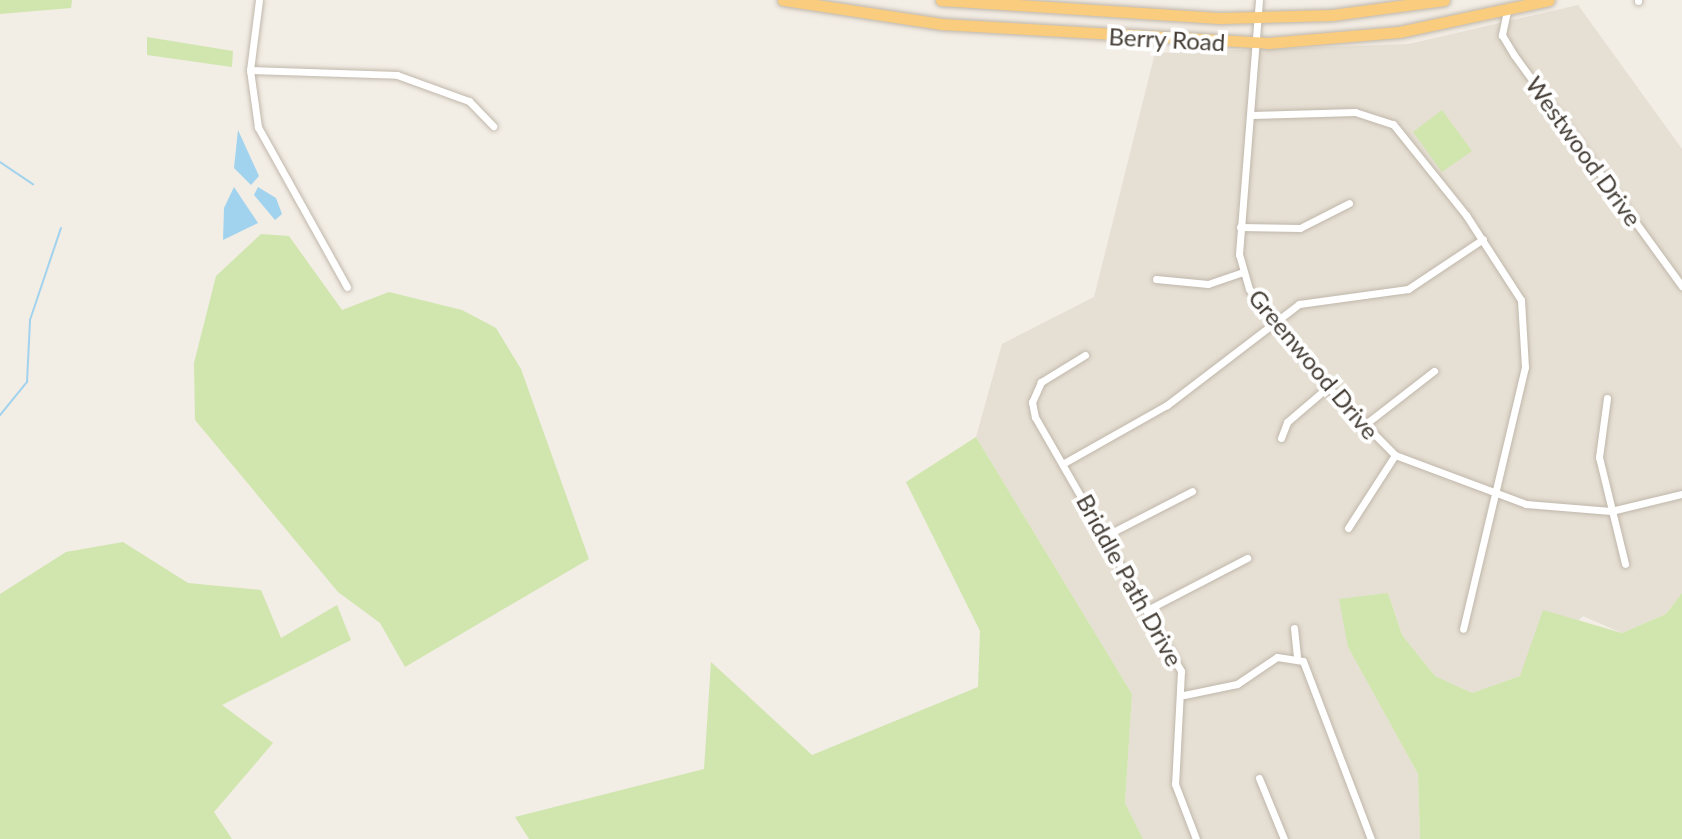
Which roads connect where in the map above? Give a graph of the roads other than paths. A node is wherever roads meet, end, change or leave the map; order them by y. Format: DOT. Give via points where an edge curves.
graph roads {
  1 [pos="259,0"];
  2 [pos="783,0"];
  3 [pos="941,0"];
  4 [pos="1259,0"];
  5 [pos="1444,0"];
  6 [pos="1549,0"];
  7 [pos="1507,11"];
  8 [pos="1258,18"];
  9 [pos="1257,43"];
  10 [pos="250,70"];
  11 [pos="1252,115"];
  12 [pos="493,126"];
  13 [pos="1349,203"];
  14 [pos="1240,227"];
  15 [pos="1483,239"];
  16 [pos="1243,272"];
  17 [pos="1156,279"];
  18 [pos="1682,286"];
  19 [pos="347,287"];
  20 [pos="1272,321"];
  21 [pos="1085,355"];
  22 [pos="1434,371"];
  23 [pos="1328,387"];
  24 [pos="1607,398"];
  25 [pos="1363,426"];
  26 [pos="1281,438"];
  27 [pos="1395,455"];
  28 [pos="1064,463"];
  29 [pos="1192,491"];
  30 [pos="1495,492"];
  31 [pos="1682,494"];
  32 [pos="1611,511"];
  33 [pos="1348,528"];
  34 [pos="1105,536"];
  35 [pos="1247,558"];
  36 [pos="1625,564"];
  37 [pos="1147,610"];
  38 [pos="1294,628"];
  39 [pos="1463,629"];
  40 [pos="1297,656"];
  41 [pos="1184,695"];
  42 [pos="1259,778"];
  43 [pos="1196,839"];
  44 [pos="1284,839"];
  45 [pos="1371,839"];
  1 -- 10 [label="street"];
  2 -- 9 [label="highway, Berry Road" via="941,24"];
  3 -- 8 [label="highway, Berry Road"];
  4 -- 8 [label="street, Greenwood Drive"];
  5 -- 8 [label="highway, Berry Road"];
  6 -- 7 [label="highway, Berry Road"];
  7 -- 9 [label="highway, Berry Road" via="1399,32"];
  7 -- 18 [label="street, Westwood Drive" via="1502,35 1514,55"];
  8 -- 9 [label="street, Greenwood Drive"];
  9 -- 11 [label="street, Greenwood Drive"];
  10 -- 12 [label="street" via="397,75 469,101"];
  10 -- 19 [label="street" via="252,105 269,154"];
  11 -- 14 [label="street, Greenwood Drive"];
  11 -- 15 [label="street" via="1355,112 1384,119 1417,148"];
  13 -- 14 [label="street" via="1300,228"];
  14 -- 16 [label="street, Greenwood Drive"];
  15 -- 20 [label="street" via="1408,289 1324,297"];
  15 -- 30 [label="street" via="1517,291 1526,327 1525,367"];
  16 -- 17 [label="street" via="1208,284"];
  16 -- 20 [label="street, Greenwood Drive"];
  20 -- 23 [label="street, Greenwood Drive"];
  20 -- 28 [label="street" via="1167,405"];
  21 -- 28 [label="street, Briddle Path Drive" via="1048,377 1033,397 1038,427"];
  22 -- 25 [label="street"];
  23 -- 25 [label="street, Greenwood Drive"];
  23 -- 26 [label="street" via="1287,422"];
  24 -- 32 [label="street" via="1598,449"];
  25 -- 27 [label="street, Greenwood Drive"];
  27 -- 30 [label="street, Greenwood Drive"];
  27 -- 33 [label="street"];
  28 -- 34 [label="street, Briddle Path Drive"];
  29 -- 34 [label="street"];
  30 -- 32 [label="street, Greenwood Drive" via="1547,508"];
  30 -- 39 [label="street"];
  31 -- 32 [label="street, Greenwood Drive"];
  32 -- 36 [label="street"];
  34 -- 37 [label="street, Briddle Path Drive"];
  35 -- 37 [label="street"];
  37 -- 41 [label="street, Briddle Path Drive" via="1181,671"];
  38 -- 40 [label="street"];
  40 -- 41 [label="street" via="1269,661 1223,689"];
  40 -- 45 [label="street" via="1321,697"];
  41 -- 43 [label="street, Briddle Path Drive" via="1175,784"];
  42 -- 44 [label="street"];
}
